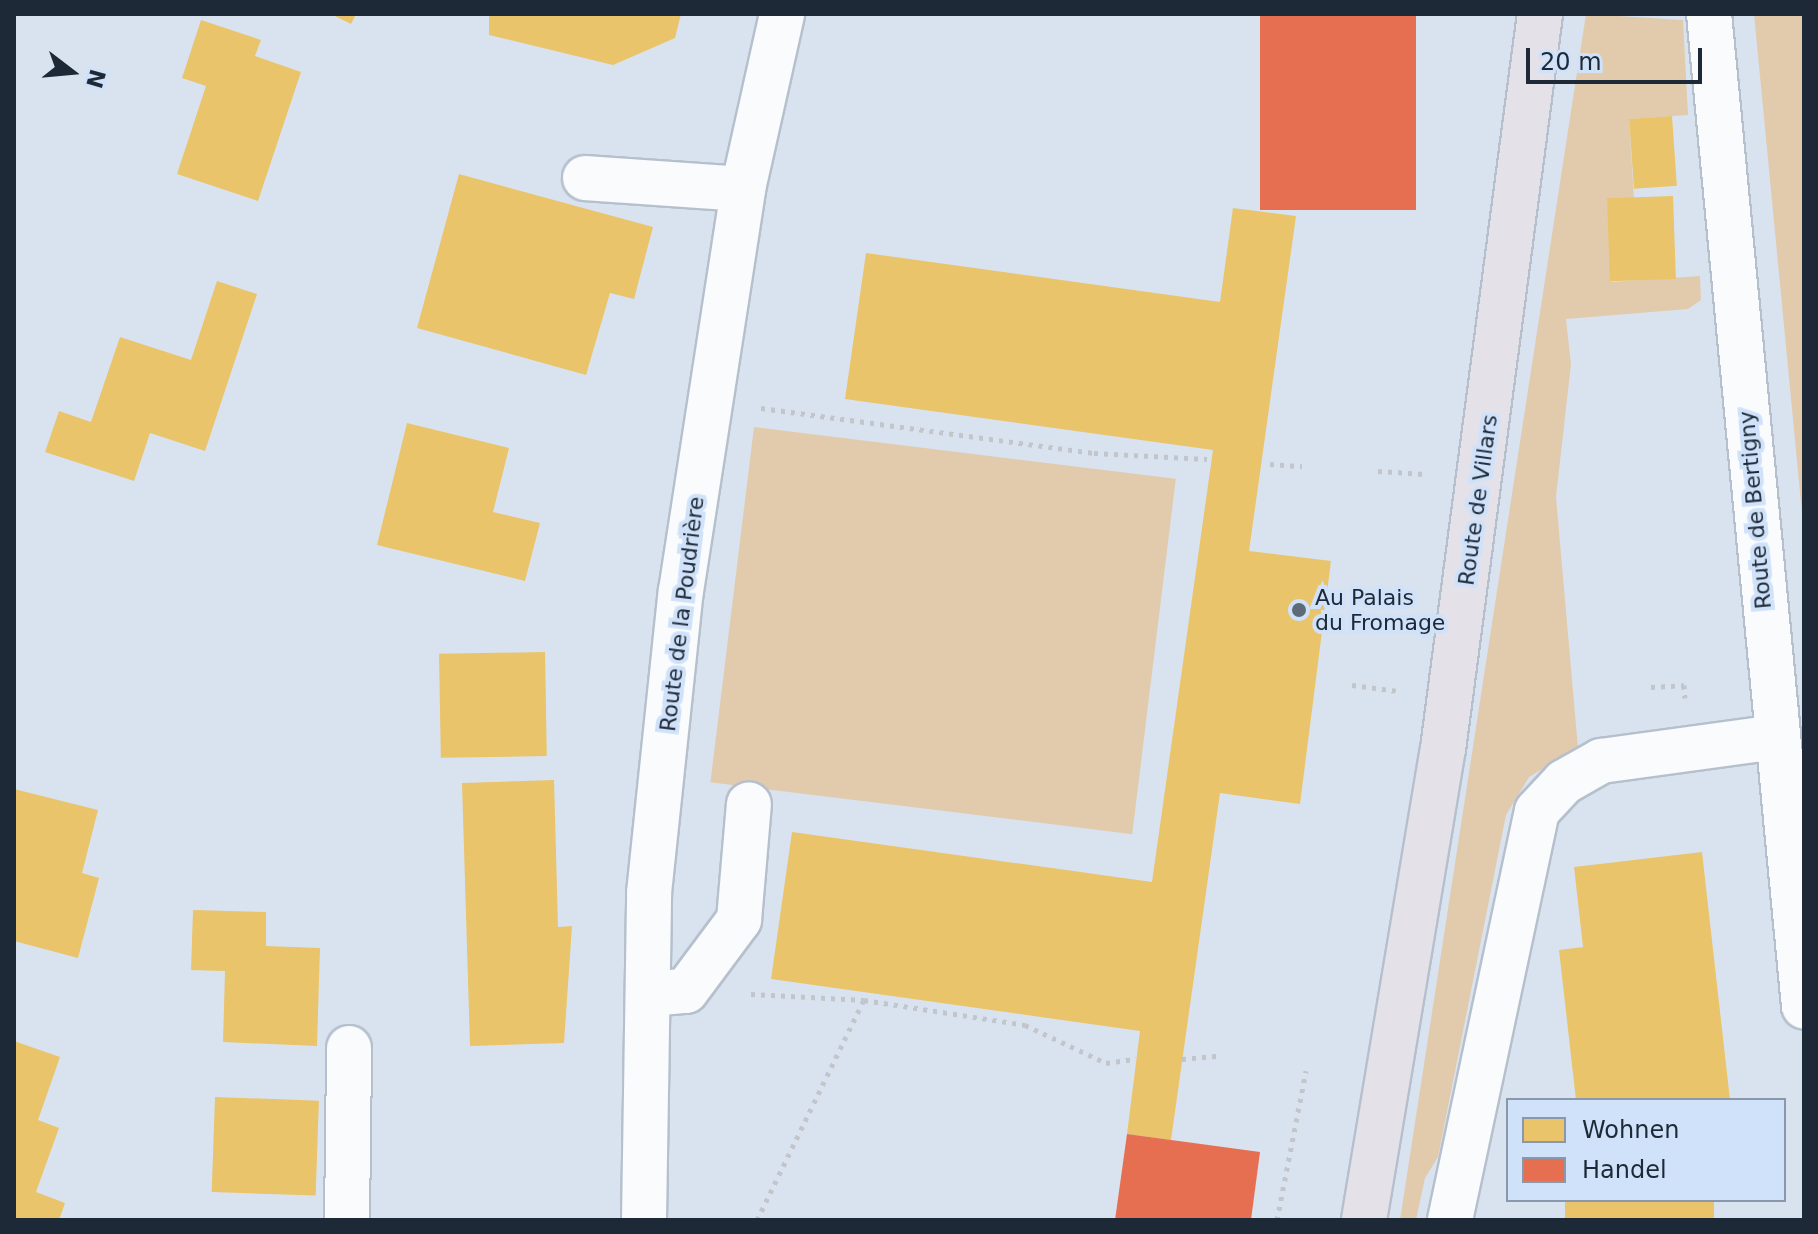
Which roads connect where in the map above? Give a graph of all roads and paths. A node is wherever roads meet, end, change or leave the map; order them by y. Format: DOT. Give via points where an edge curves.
graph roads {
  1 [pos="782,14"];
  2 [pos="1540,14"];
  3 [pos="1709,14"];
  4 [pos="585,178"];
  5 [pos="743,189"];
  6 [pos="713,401"];
  7 [pos="1207,459"];
  8 [pos="1270,464"];
  9 [pos="1302,466"];
  10 [pos="1378,471"];
  11 [pos="1437,474"];
  12 [pos="1352,685"];
  13 [pos="1651,687"];
  14 [pos="1407,692"];
  15 [pos="1695,701"];
  16 [pos="1776,737"];
  17 [pos="749,804"];
  18 [pos="668,992"];
  19 [pos="864,1000"];
  20 [pos="1804,1006"];
  21 [pos="349,1048"];
  22 [pos="1218,1056"];
  23 [pos="1136,1059"];
  24 [pos="1182,1059"];
  25 [pos="1306,1071"];
  26 [pos="347,1220"];
  27 [pos="644,1220"];
  28 [pos="757,1220"];
  29 [pos="1277,1220"];
  30 [pos="1364,1220"];
  31 [pos="1450,1220"];
  1 -- 5 [label="street, Route de la Poudrière"];
  2 -- 30 [label="main road, Route de Villars" via="1445,734"];
  3 -- 16 [label="street, Route de Bertigny"];
  4 -- 5 [label="street"];
  5 -- 6 [label="street, Route de la Poudrière"];
  6 -- 7 [label="path" via="1079,451"];
  6 -- 18 [label="street, Route de la Poudrière" via="681,591 650,877"];
  8 -- 9 [label="path"];
  10 -- 11 [label="path"];
  12 -- 14 [label="path"];
  13 -- 15 [label="path" via="1684,685 1685,702"];
  16 -- 20 [label="street, Route de Bertigny"];
  16 -- 31 [label="street" via="1610,759 1579,770 1537,811"];
  17 -- 18 [label="street" via="739,920"];
  18 -- 19 [label="path"];
  18 -- 27 [label="street, Route de la Poudrière"];
  19 -- 23 [label="path" via="1025,1025 1106,1063"];
  19 -- 28 [label="path"];
  21 -- 26 [label="street"];
  22 -- 24 [label="path"];
  25 -- 29 [label="path"];
}
